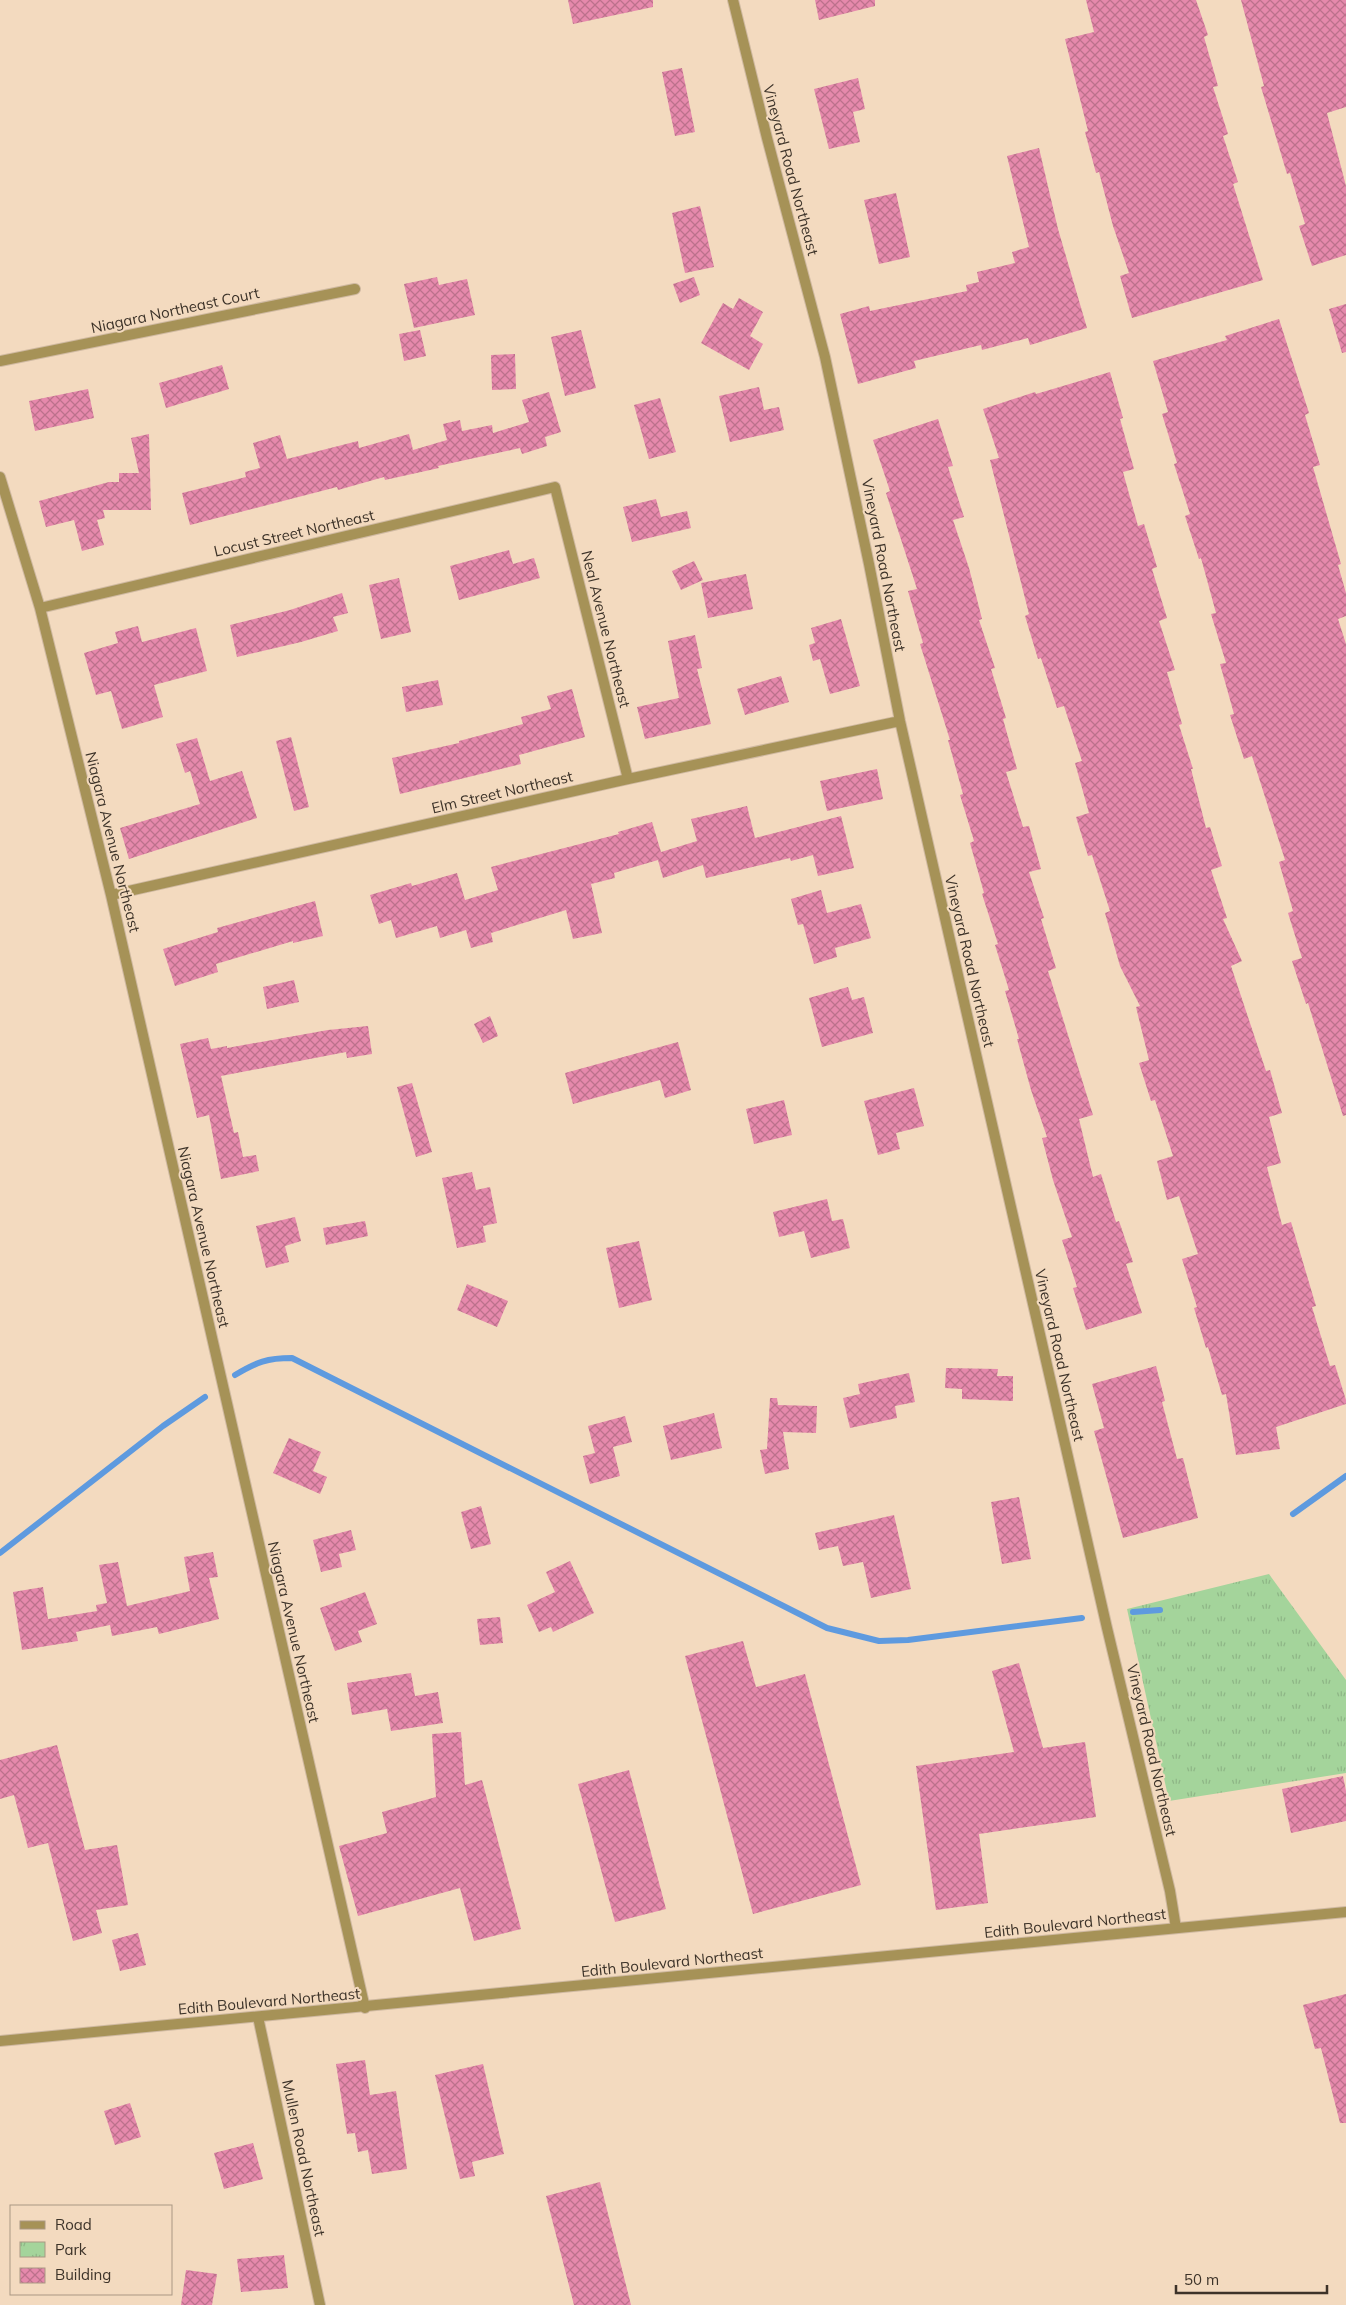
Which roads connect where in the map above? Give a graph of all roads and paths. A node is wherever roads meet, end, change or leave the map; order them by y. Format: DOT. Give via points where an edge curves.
graph roads {
  1 [pos="733,0"];
  2 [pos="355,289"];
  3 [pos="0,361"];
  4 [pos="0,477"];
  5 [pos="555,487"];
  6 [pos="40,608"];
  7 [pos="900,721"];
  8 [pos="628,779"];
  9 [pos="111,895"];
  10 [pos="1346,1912"];
  11 [pos="1176,1928"];
  12 [pos="365,2008"];
  13 [pos="258,2017"];
  14 [pos="0,2041"];
  15 [pos="320,2305"];
  1 -- 7 [label="street, Vineyard Road Northeast" via="825,357"];
  2 -- 3 [label="street, Niagara Northeast Court"];
  4 -- 6 [label="street, Niagara Avenue Northeast"];
  5 -- 6 [label="street, Locust Street Northeast"];
  5 -- 8 [label="street, Neal Avenue Northeast"];
  6 -- 9 [label="street, Niagara Avenue Northeast"];
  7 -- 8 [label="street, Elm Street Northeast"];
  7 -- 11 [label="street, Vineyard Road Northeast"];
  8 -- 9 [label="street, Elm Street Northeast"];
  9 -- 12 [label="street, Niagara Avenue Northeast"];
  10 -- 11 [label="street, Edith Boulevard Northeast"];
  11 -- 12 [label="street, Edith Boulevard Northeast"];
  12 -- 13 [label="street, Edith Boulevard Northeast"];
  13 -- 14 [label="street, Edith Boulevard Northeast"];
  13 -- 15 [label="street, Mullen Road Northeast"];
}
